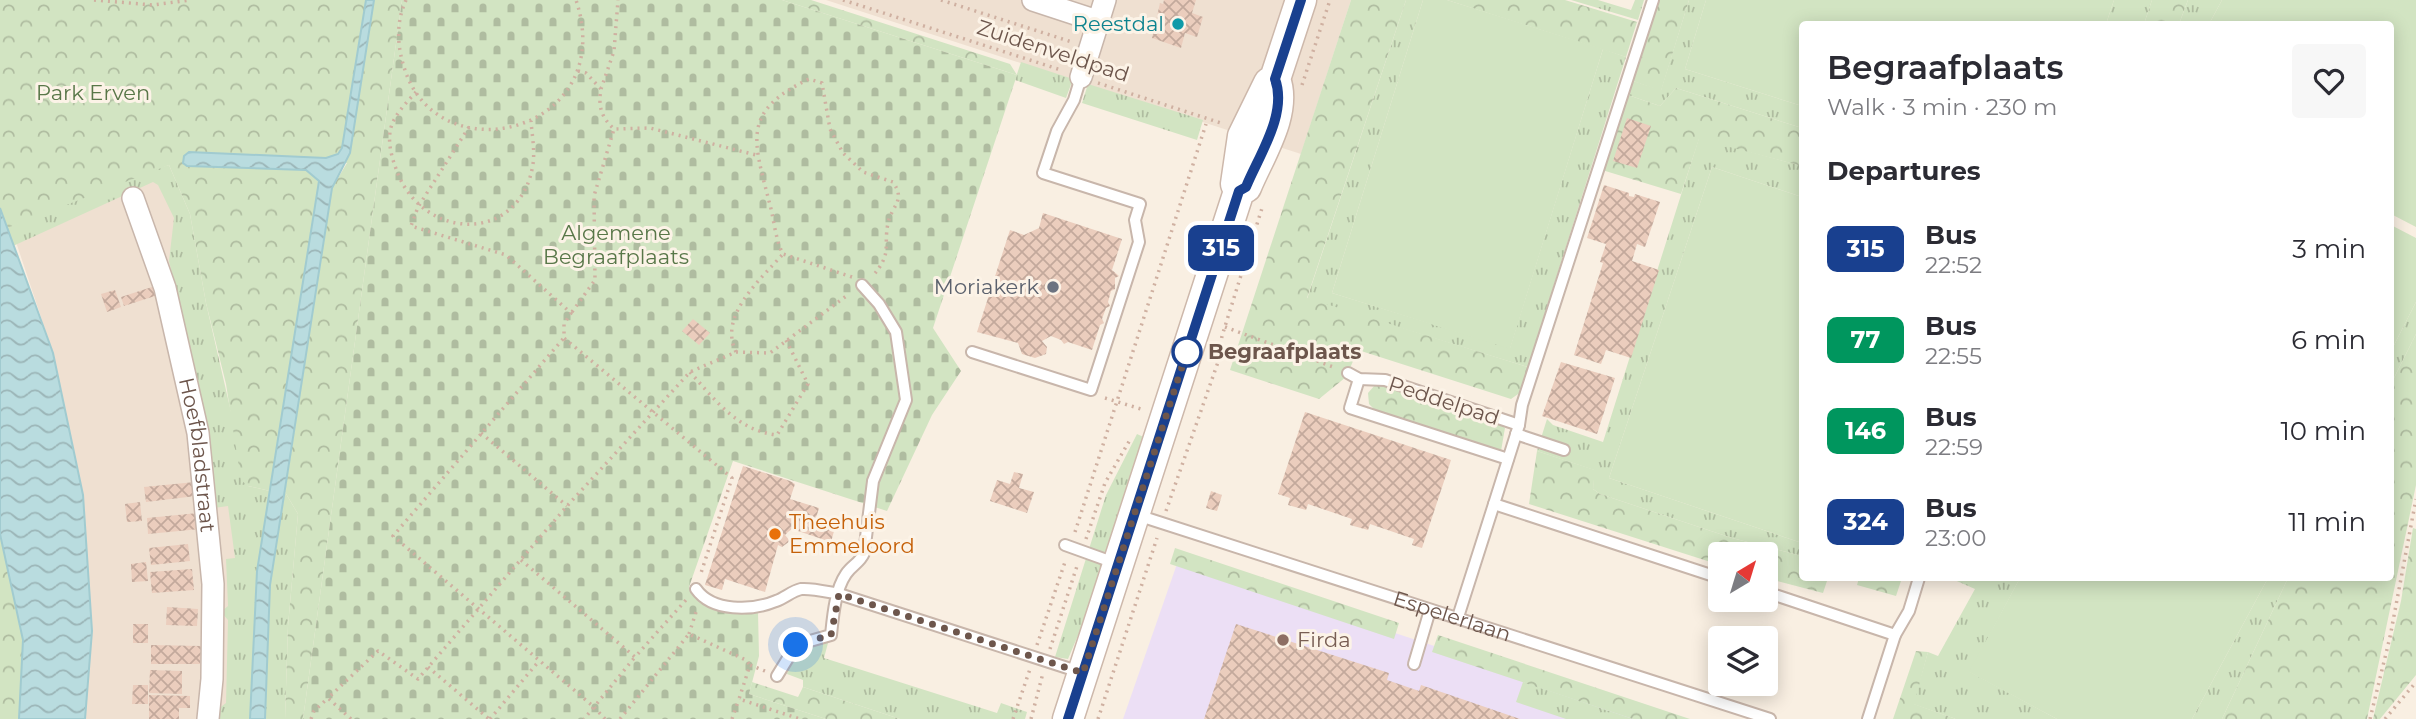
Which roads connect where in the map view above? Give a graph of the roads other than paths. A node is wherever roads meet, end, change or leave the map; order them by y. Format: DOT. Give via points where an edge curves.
graph roads {
  1 [pos="1033,0"];
  2 [pos="1105,0"];
  3 [pos="1301,0"];
  4 [pos="1653,0"];
  5 [pos="1097,21"];
  6 [pos="1081,77"];
  7 [pos="133,198"];
  8 [pos="862,285"];
  9 [pos="972,352"];
  10 [pos="1348,373"];
  11 [pos="1359,379"];
  12 [pos="1518,430"];
  13 [pos="1564,450"];
  14 [pos="1508,460"];
  15 [pos="1494,503"];
  16 [pos="1135,514"];
  17 [pos="1068,546"];
  18 [pos="1118,564"];
  19 [pos="1708,574"];
  20 [pos="1918,581"];
  21 [pos="699,593"];
  22 [pos="839,594"];
  23 [pos="1778,596"];
  24 [pos="1430,610"];
  25 [pos="1458,617"];
  26 [pos="1895,635"];
  27 [pos="1414,664"];
  28 [pos="1083,673"];
  29 [pos="777,676"];
  30 [pos="208,719"];
  31 [pos="1068,719"];
  32 [pos="1770,719"];
  33 [pos="1868,719"];
  1 -- 5 [label="street"];
  2 -- 5 [label="street"];
  3 -- 16 [label="main road" via="1288,85 1278,87 1272,134 1246,187 1253,192"];
  4 -- 12 [label="lane" via="1522,405"];
  5 -- 6 [label="street"];
  6 -- 9 [label="lane" via="1043,173 1140,204 1135,220 1139,242 1091,390"];
  7 -- 30 [label="street, Hoefbladstraat" via="165,288 198,433 213,584"];
  8 -- 22 [label="lane" via="896,332 906,400 873,481 864,553 846,574"];
  10 -- 11 [label="lane, Peddelpad"];
  11 -- 12 [label="lane, Peddelpad" via="1385,380"];
  11 -- 14 [label="lane" via="1350,408"];
  12 -- 13 [label="lane"];
  12 -- 14 [label="lane, Peddelpad"];
  14 -- 15 [label="lane, Peddelpad"];
  15 -- 19 [label="lane"];
  15 -- 25 [label="lane, Peddelpad"];
  16 -- 18 [label="main road"];
  16 -- 24 [label="lane, Espelerlaan"];
  17 -- 18 [label="lane"];
  18 -- 28 [label="main road"];
  20 -- 26 [label="lane"];
  21 -- 22 [label="lane" via="728,606 750,608 799,590"];
  22 -- 28 [label="lane"];
  22 -- 29 [label="lane" via="831,635 796,645"];
  23 -- 26 [label="lane"];
  24 -- 25 [label="lane, Espelerlaan"];
  24 -- 27 [label="lane"];
  25 -- 32 [label="lane, Espelerlaan"];
  26 -- 33 [label="lane"];
  28 -- 31 [label="main road"];
}
